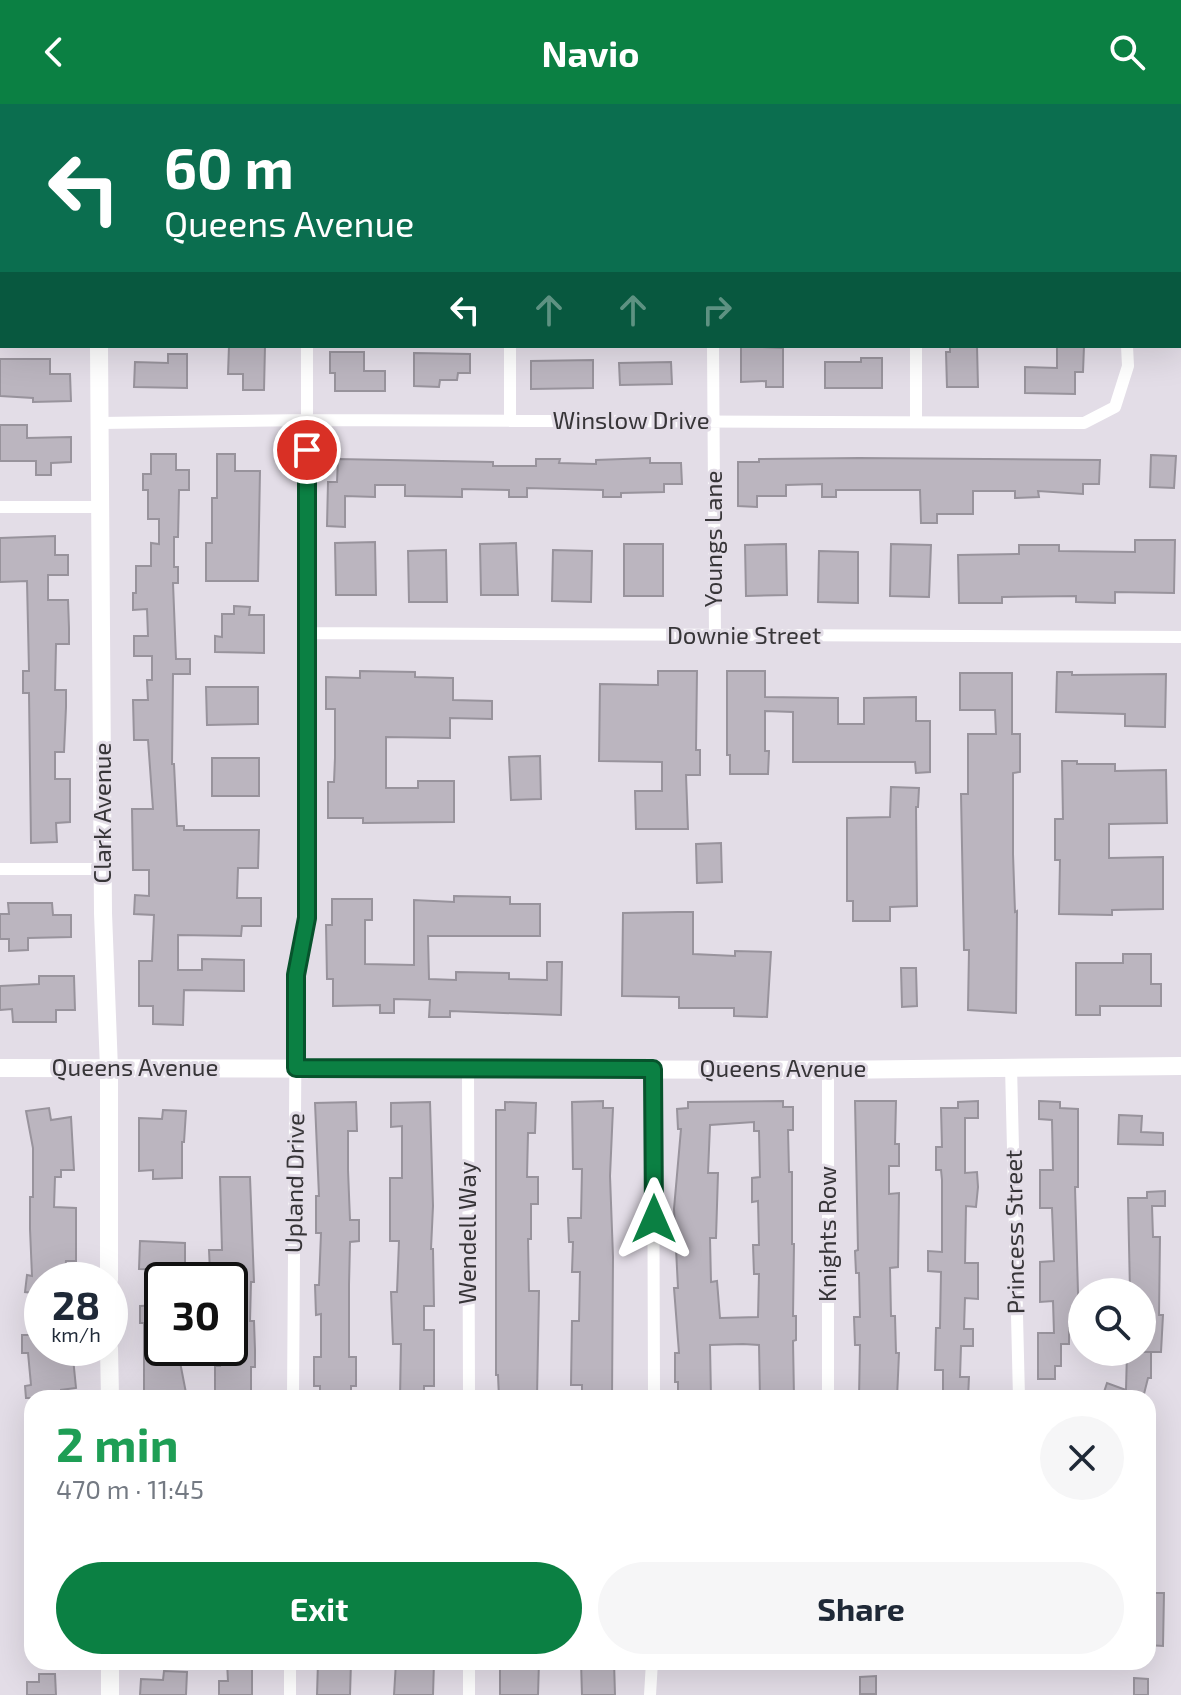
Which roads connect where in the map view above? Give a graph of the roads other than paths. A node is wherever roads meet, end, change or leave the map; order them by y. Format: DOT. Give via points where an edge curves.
graph roads {
  1 [pos="99,348"];
  2 [pos="307,348"];
  3 [pos="510,348"];
  4 [pos="713,348"];
  5 [pos="916,348"];
  6 [pos="1127,348"];
  7 [pos="307,420"];
  8 [pos="510,421"];
  9 [pos="714,421"];
  10 [pos="916,422"];
  11 [pos="101,423"];
  12 [pos="0,507"];
  13 [pos="101,507"];
  14 [pos="307,633"];
  15 [pos="715,636"];
  16 [pos="1181,637"];
  17 [pos="0,869"];
  18 [pos="103,869"];
  19 [pos="1011,1066"];
  20 [pos="1181,1066"];
  21 [pos="0,1068"];
  22 [pos="296,1068"];
  23 [pos="468,1068"];
  24 [pos="109,1069"];
  25 [pos="653,1069"];
  26 [pos="828,1070"];
  27 [pos="109,1262"];
  28 [pos="109,1366"];
  29 [pos="110,1390"];
  30 [pos="293,1390"];
  31 [pos="469,1390"];
  32 [pos="654,1390"];
  33 [pos="828,1390"];
  34 [pos="1019,1390"];
  35 [pos="110,1670"];
  36 [pos="290,1670"];
  37 [pos="469,1670"];
  38 [pos="652,1670"];
  39 [pos="110,1695"];
  40 [pos="290,1695"];
  41 [pos="469,1695"];
  42 [pos="650,1695"];
  1 -- 11 [label="main road, Clark Avenue"];
  2 -- 7 [label="street, Upland Drive"];
  3 -- 8 [label="street"];
  4 -- 9 [label="street, Youngs Lane"];
  5 -- 10 [label="street"];
  6 -- 10 [label="street, Winslow Drive" via="1128,366 1115,407 1084,423"];
  7 -- 8 [label="street, Winslow Drive"];
  7 -- 11 [label="street, Winslow Drive"];
  7 -- 14 [label="street, Upland Drive"];
  8 -- 9 [label="street, Winslow Drive"];
  9 -- 10 [label="street, Winslow Drive"];
  9 -- 15 [label="street, Youngs Lane"];
  11 -- 13 [label="main road, Clark Avenue"];
  12 -- 13 [label="street"];
  13 -- 18 [label="main road, Clark Avenue"];
  14 -- 15 [label="street, Downie Street"];
  14 -- 22 [label="street, Upland Drive" via="307,918 296,975"];
  15 -- 16 [label="street, Downie Street"];
  17 -- 18 [label="street"];
  18 -- 24 [label="main road, Clark Avenue"];
  19 -- 20 [label="main road, Queens Avenue"];
  19 -- 26 [label="main road, Queens Avenue"];
  19 -- 34 [label="street, Princess Street"];
  21 -- 24 [label="main road, Queens Avenue"];
  22 -- 23 [label="main road, Queens Avenue"];
  22 -- 24 [label="main road, Queens Avenue"];
  22 -- 30 [label="street, Upland Drive"];
  23 -- 25 [label="main road, Queens Avenue"];
  23 -- 31 [label="street, Wendell Way"];
  24 -- 27 [label="main road, Clark Avenue"];
  25 -- 26 [label="main road, Queens Avenue"];
  25 -- 32 [label="street"];
  26 -- 33 [label="street, Knights Row"];
  28 -- 29 [label="main road"];
  35 -- 39 [label="main road"];
  36 -- 40 [label="street"];
  37 -- 41 [label="street"];
  38 -- 42 [label="street"];
}
